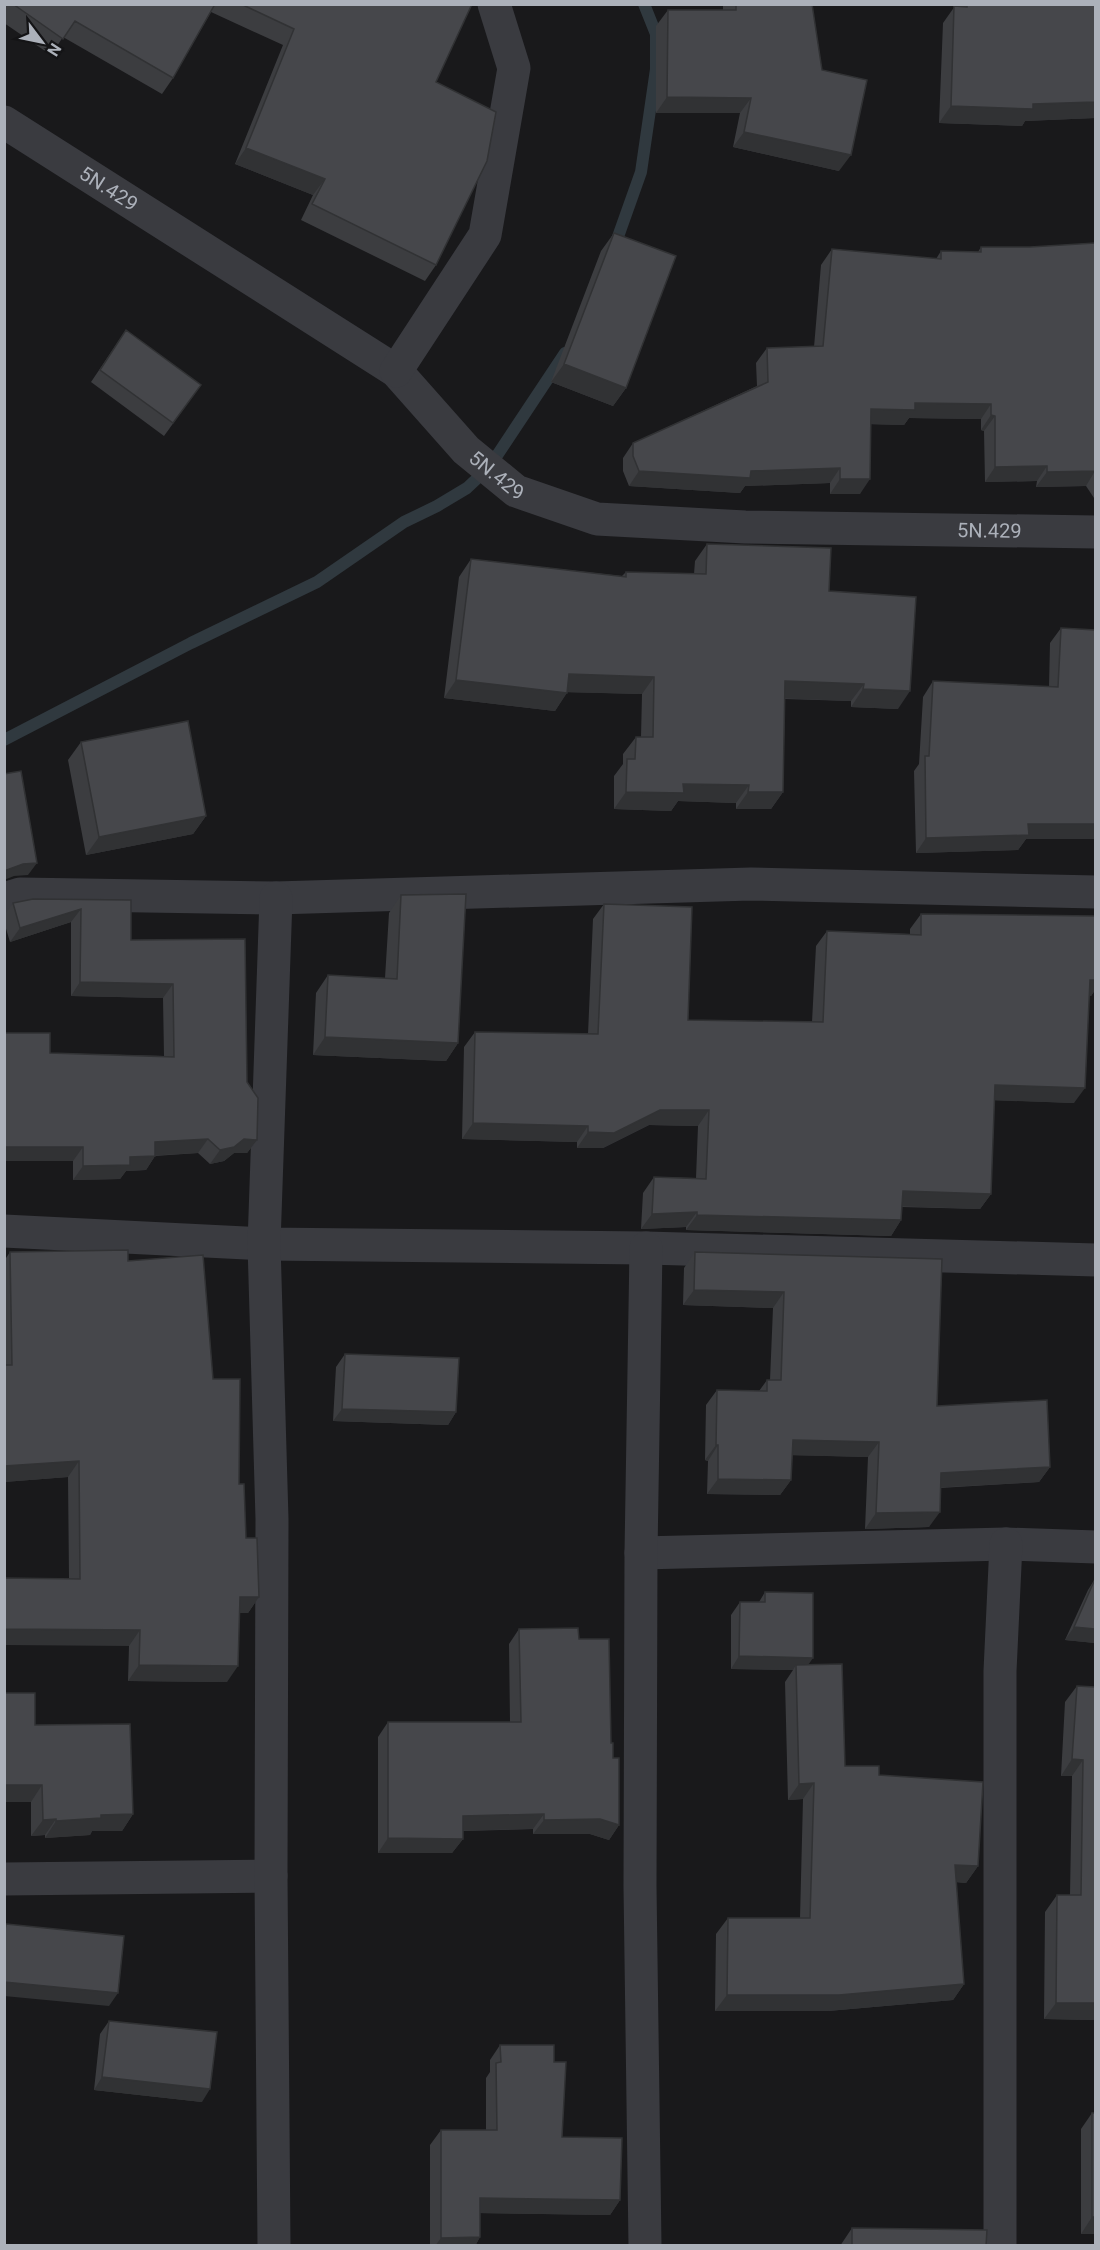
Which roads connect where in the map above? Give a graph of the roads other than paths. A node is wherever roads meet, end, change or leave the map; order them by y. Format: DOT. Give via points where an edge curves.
graph roads {
  1 [pos="494,4"];
  2 [pos="4,122"];
  3 [pos="396,371"];
  4 [pos="1095,532"];
  5 [pos="1095,892"];
  6 [pos="276,898"];
  7 [pos="4,899"];
  8 [pos="4,1231"];
  9 [pos="264,1244"];
  10 [pos="646,1248"];
  11 [pos="1095,1260"];
  12 [pos="1006,1544"];
  13 [pos="1095,1546"];
  14 [pos="641,1553"];
  15 [pos="271,1876"];
  16 [pos="4,1879"];
  17 [pos="274,2246"];
  18 [pos="645,2246"];
  19 [pos="1000,2246"];
  1 -- 3 [label="street" via="514,68 485,235"];
  2 -- 3 [label="street, 5N.429"];
  3 -- 4 [label="street, 5N.429" via="466,450 516,491 597,519 745,527"];
  5 -- 6 [label="street" via="751,884"];
  6 -- 7 [label="street" via="20,894"];
  6 -- 9 [label="street"];
  8 -- 9 [label="street"];
  9 -- 10 [label="street"];
  9 -- 15 [label="street" via="272,1519"];
  10 -- 11 [label="street"];
  10 -- 14 [label="street"];
  12 -- 13 [label="street"];
  12 -- 14 [label="street"];
  12 -- 19 [label="street" via="1000,1671"];
  14 -- 18 [label="street"];
  15 -- 16 [label="street"];
  15 -- 17 [label="street"];
}
